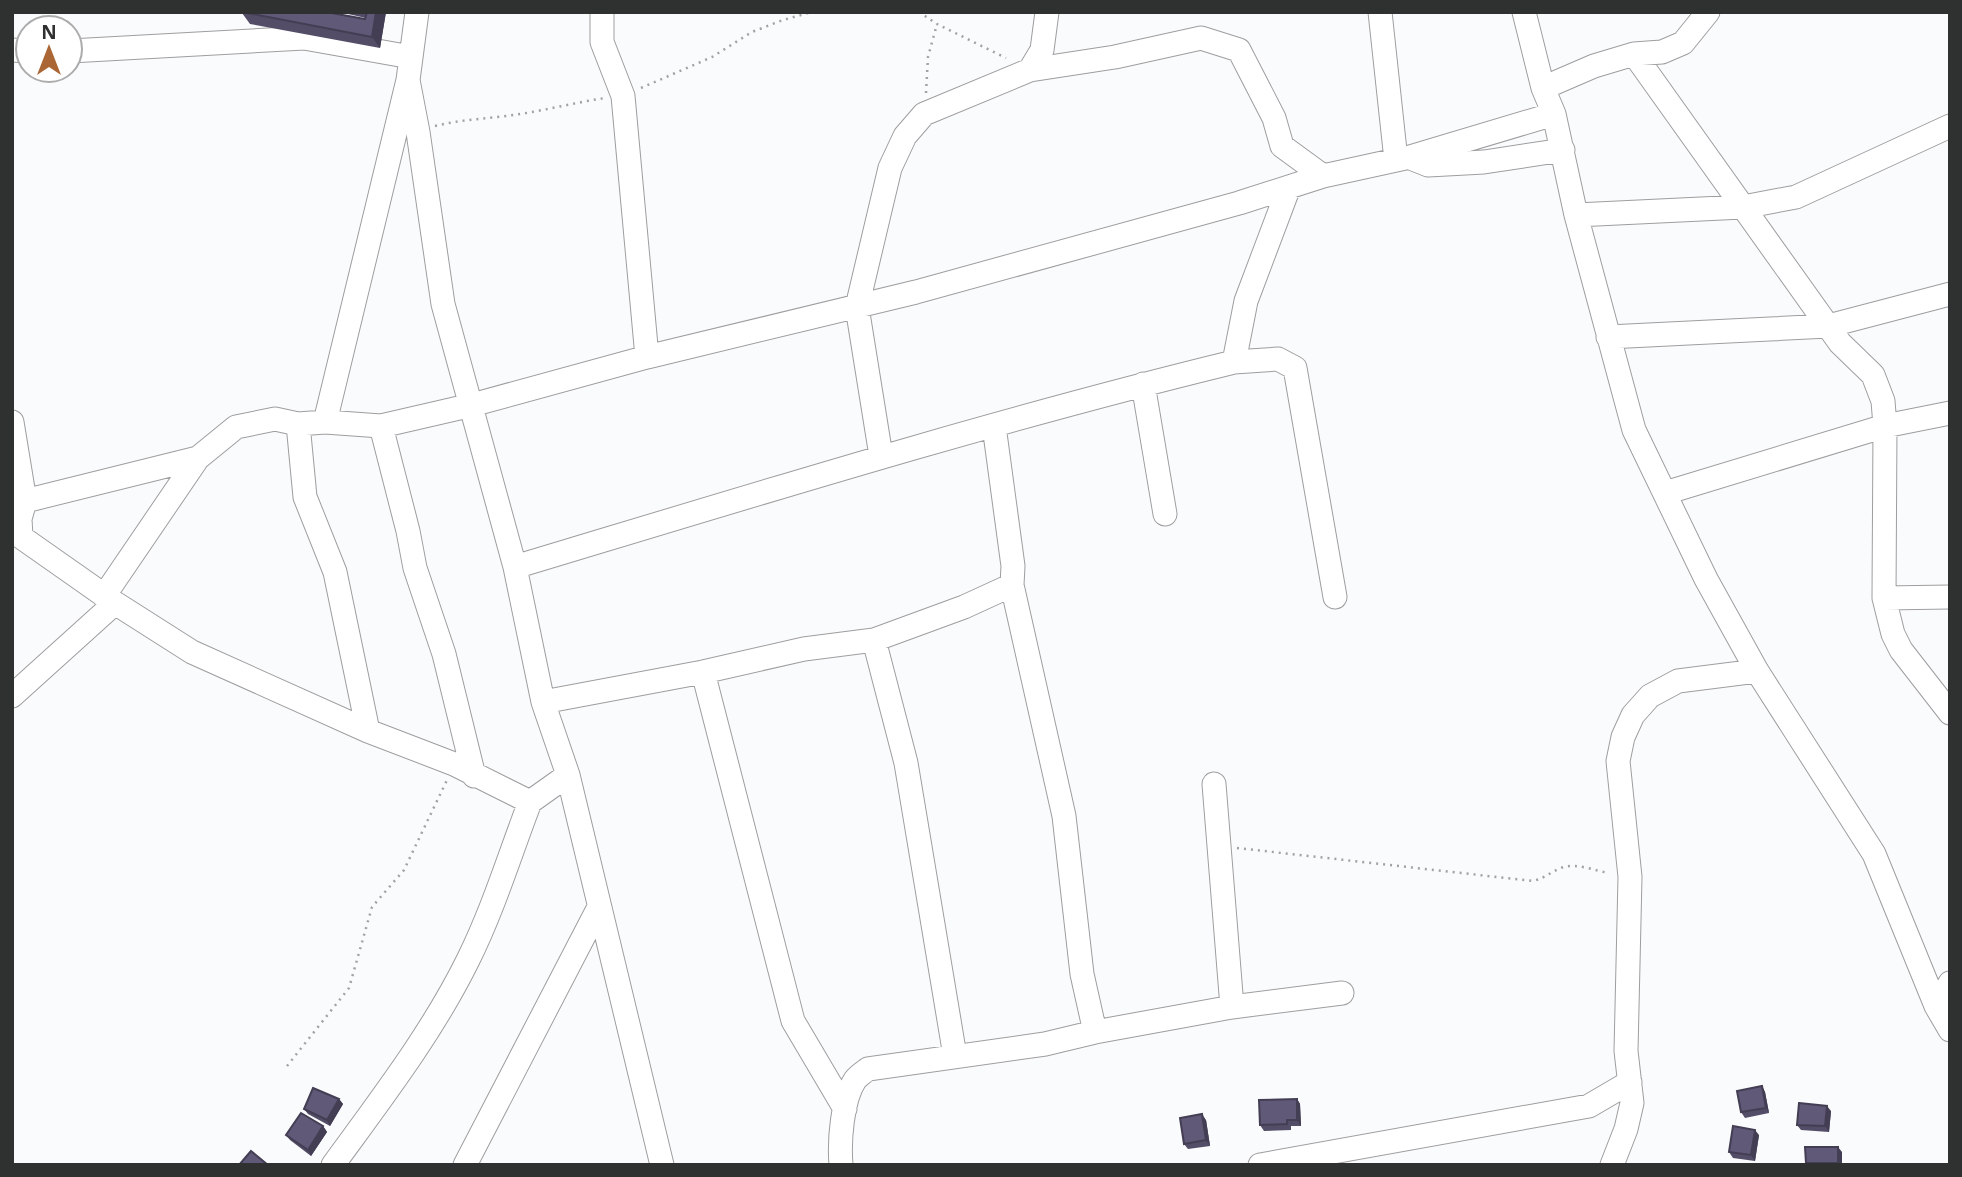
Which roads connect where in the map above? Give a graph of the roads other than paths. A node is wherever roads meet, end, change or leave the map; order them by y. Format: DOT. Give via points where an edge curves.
graph roads {
  1 [pos="417,12"];
  2 [pos="602,12"];
  3 [pos="1047,12"];
  4 [pos="1380,12"];
  5 [pos="1524,12"];
  6 [pos="1709,12"];
  7 [pos="84,50"];
  8 [pos="1634,54"];
  9 [pos="409,69"];
  10 [pos="1030,70"];
  11 [pos="1543,88"];
  12 [pos="1554,114"];
  13 [pos="1950,125"];
  14 [pos="1563,150"];
  15 [pos="1403,158"];
  16 [pos="1323,176"];
  17 [pos="1289,187"];
  18 [pos="1743,207"];
  19 [pos="1576,215"];
  20 [pos="1950,293"];
  21 [pos="857,307"];
  22 [pos="1828,326"];
  23 [pos="1608,337"];
  24 [pos="647,357"];
  25 [pos="1234,362"];
  26 [pos="1143,384"];
  27 [pos="472,405"];
  28 [pos="1950,413"];
  29 [pos="12,422"];
  30 [pos="325,422"];
  31 [pos="298,424"];
  32 [pos="381,426"];
  33 [pos="994,426"];
  34 [pos="1885,426"];
  35 [pos="881,456"];
  36 [pos="198,458"];
  37 [pos="1665,494"];
  38 [pos="25,501"];
  39 [pos="1165,514"];
  40 [pos="17,535"];
  41 [pos="516,567"];
  42 [pos="1012,585"];
  43 [pos="1335,597"];
  44 [pos="1950,597"];
  45 [pos="1884,598"];
  46 [pos="110,599"];
  47 [pos="874,640"];
  48 [pos="1757,671"];
  49 [pos="703,672"];
  50 [pos="12,696"];
  51 [pos="543,702"];
  52 [pos="1950,713"];
  53 [pos="368,731"];
  54 [pos="464,770"];
  55 [pos="568,775"];
  56 [pos="1214,784"];
  57 [pos="530,802"];
  58 [pos="599,907"];
  59 [pos="1950,984"];
  60 [pos="1342,993"];
  61 [pos="1936,1006"];
  62 [pos="1232,1007"];
  63 [pos="1950,1030"];
  64 [pos="1095,1032"];
  65 [pos="955,1056"];
  66 [pos="1630,1082"];
  67 [pos="1589,1106"];
  68 [pos="845,1109"];
  69 [pos="1626,1129"];
  70 [pos="333,1165"];
  71 [pos="465,1165"];
  72 [pos="662,1165"];
  73 [pos="841,1165"];
  74 [pos="1260,1165"];
  75 [pos="1612,1165"];
  1 -- 9 [label="street"];
  2 -- 24 [label="street" via="602,42 623,96"];
  3 -- 10 [label="street" via="1042,50"];
  4 -- 15 [label="street"];
  5 -- 11 [label="street"];
  6 -- 8 [label="street" via="1683,43 1661,52"];
  7 -- 9 [label="street" via="304,38"];
  8 -- 11 [label="street"];
  8 -- 18 [label="street"];
  9 -- 27 [label="street" via="443,304"];
  9 -- 30 [label="street"];
  10 -- 16 [label="street" via="1201,38 1239,50 1274,118 1282,146"];
  10 -- 21 [label="street" via="924,114 905,136 890,168"];
  11 -- 12 [label="street"];
  12 -- 14 [label="street"];
  12 -- 15 [label="street"];
  13 -- 18 [label="street" via="1796,197"];
  14 -- 15 [label="street" via="1428,166"];
  14 -- 19 [label="street"];
  15 -- 16 [label="street"];
  16 -- 17 [label="street"];
  17 -- 21 [label="street"];
  17 -- 25 [label="street" via="1247,301"];
  18 -- 19 [label="street"];
  18 -- 22 [label="street"];
  19 -- 23 [label="street"];
  20 -- 22 [label="street"];
  21 -- 24 [label="street"];
  21 -- 35 [label="street"];
  22 -- 23 [label="street"];
  22 -- 34 [label="street" via="1873,374 1883,401"];
  23 -- 37 [label="street" via="1634,430"];
  24 -- 27 [label="street"];
  25 -- 26 [label="street"];
  25 -- 43 [label="street" via="1278,359 1294,368"];
  26 -- 33 [label="street"];
  26 -- 39 [label="street"];
  27 -- 32 [label="street"];
  27 -- 41 [label="street"];
  28 -- 34 [label="street"];
  29 -- 38 [label="street"];
  30 -- 31 [label="street"];
  30 -- 32 [label="street"];
  31 -- 36 [label="street" via="275,419 236,428"];
  31 -- 53 [label="street" via="305,497 335,572"];
  32 -- 54 [label="street" via="415,568 444,654"];
  33 -- 35 [label="street"];
  33 -- 42 [label="street"];
  34 -- 37 [label="street"];
  34 -- 45 [label="street"];
  35 -- 41 [label="street"];
  36 -- 38 [label="street"];
  36 -- 46 [label="street"];
  37 -- 48 [label="street"];
  38 -- 40 [label="street"];
  40 -- 46 [label="street"];
  41 -- 51 [label="street"];
  42 -- 47 [label="street"];
  42 -- 64 [label="street" via="1064,816 1083,974"];
  44 -- 45 [label="street"];
  45 -- 52 [label="street" via="1901,650"];
  46 -- 50 [label="street"];
  46 -- 53 [label="street" via="192,652"];
  47 -- 49 [label="street" via="804,649"];
  47 -- 65 [label="street" via="906,763"];
  48 -- 61 [label="street" via="1874,854"];
  48 -- 66 [label="street" via="1678,681 1650,696 1633,715 1623,737 1618,761 1630,877 1626,1051"];
  49 -- 51 [label="street"];
  49 -- 68 [label="street" via="793,1021"];
  51 -- 55 [label="street"];
  53 -- 54 [label="street"];
  54 -- 57 [label="street"];
  55 -- 57 [label="street"];
  55 -- 58 [label="street"];
  56 -- 62 [label="street"];
  57 -- 70 [label="street" via="468,960 389,1088"];
  58 -- 71 [label="street"];
  58 -- 72 [label="street"];
  59 -- 61 [label="street"];
  60 -- 62 [label="street"];
  61 -- 63 [label="street"];
  62 -- 64 [label="street"];
  64 -- 65 [label="street"];
  65 -- 68 [label="street" via="868,1069 855,1079"];
  66 -- 67 [label="street"];
  66 -- 69 [label="street" via="1632,1103"];
  67 -- 69 [label="street"];
  67 -- 74 [label="street"];
  68 -- 73 [label="street"];
  69 -- 75 [label="street"];
}
